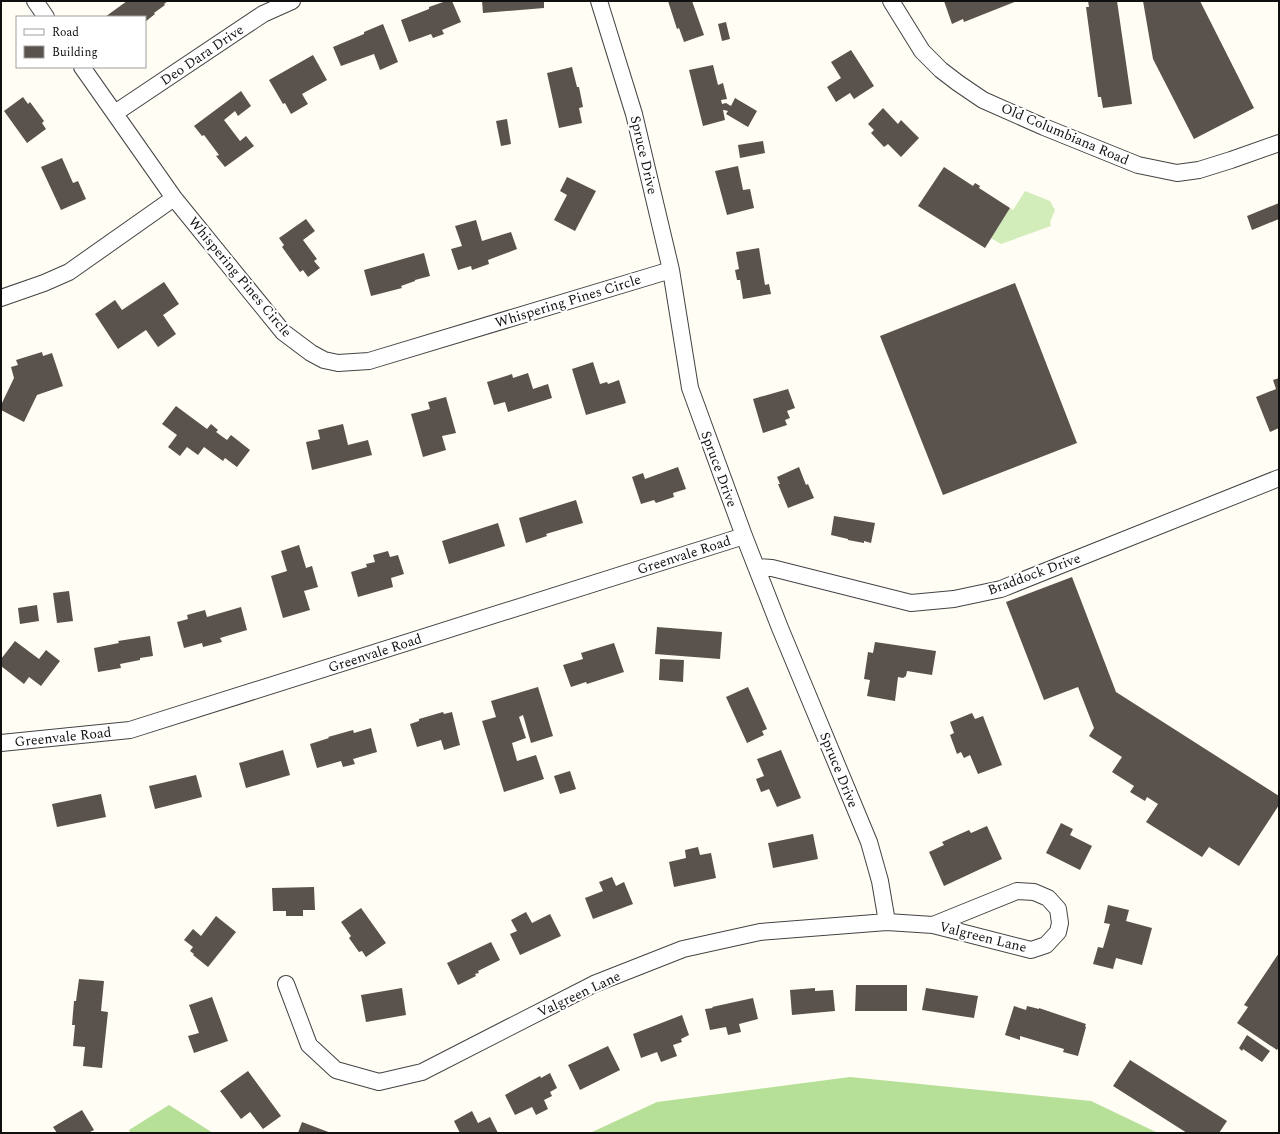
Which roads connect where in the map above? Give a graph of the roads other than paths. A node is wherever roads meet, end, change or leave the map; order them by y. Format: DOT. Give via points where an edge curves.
graph roads {
  1 [pos="35,1"];
  2 [pos="292,1"];
  3 [pos="599,1"];
  4 [pos="891,1"];
  5 [pos="45,16"];
  6 [pos="83,68"];
  7 [pos="115,113"];
  8 [pos="1279,143"];
  9 [pos="174,198"];
  10 [pos="671,270"];
  11 [pos="1,298"];
  12 [pos="1279,478"];
  13 [pos="744,536"];
  14 [pos="756,568"];
  15 [pos="1,743"];
  16 [pos="887,922"];
  17 [pos="933,925"];
  18 [pos="286,984"];
  1 -- 5 [label="street"];
  2 -- 7 [label="street, Deo Dara Drive" via="263,14"];
  3 -- 10 [label="street, Spruce Drive" via="634,114"];
  4 -- 8 [label="street, Old Columbiana Road" via="922,51 941,70 983,100 1138,165 1177,173 1199,170"];
  6 -- 7 [label="street, Whispering Pines Circle"];
  7 -- 9 [label="street, Whispering Pines Circle"];
  9 -- 10 [label="street, Whispering Pines Circle" via="283,332 311,353 324,360 338,363 369,361"];
  9 -- 11 [label="street" via="69,272"];
  10 -- 13 [label="street, Spruce Drive" via="690,388"];
  12 -- 14 [label="street, Braddock Drive" via="1001,589 954,599 911,603 772,568"];
  13 -- 14 [label="street, Spruce Drive"];
  13 -- 15 [label="street, Greenvale Road" via="130,730"];
  14 -- 16 [label="street, Spruce Drive" via="869,842 880,881"];
  16 -- 17 [label="street, Valgreen Lane"];
  16 -- 18 [label="street, Valgreen Lane" via="760,932 682,949 594,984 422,1072 379,1082 336,1070 308,1045"];
  17 -- 17 [label="street, Valgreen Lane" via="1031,950 1046,945 1058,932 1060,923 1058,909 1048,898 1034,892 1017,891"];
}
